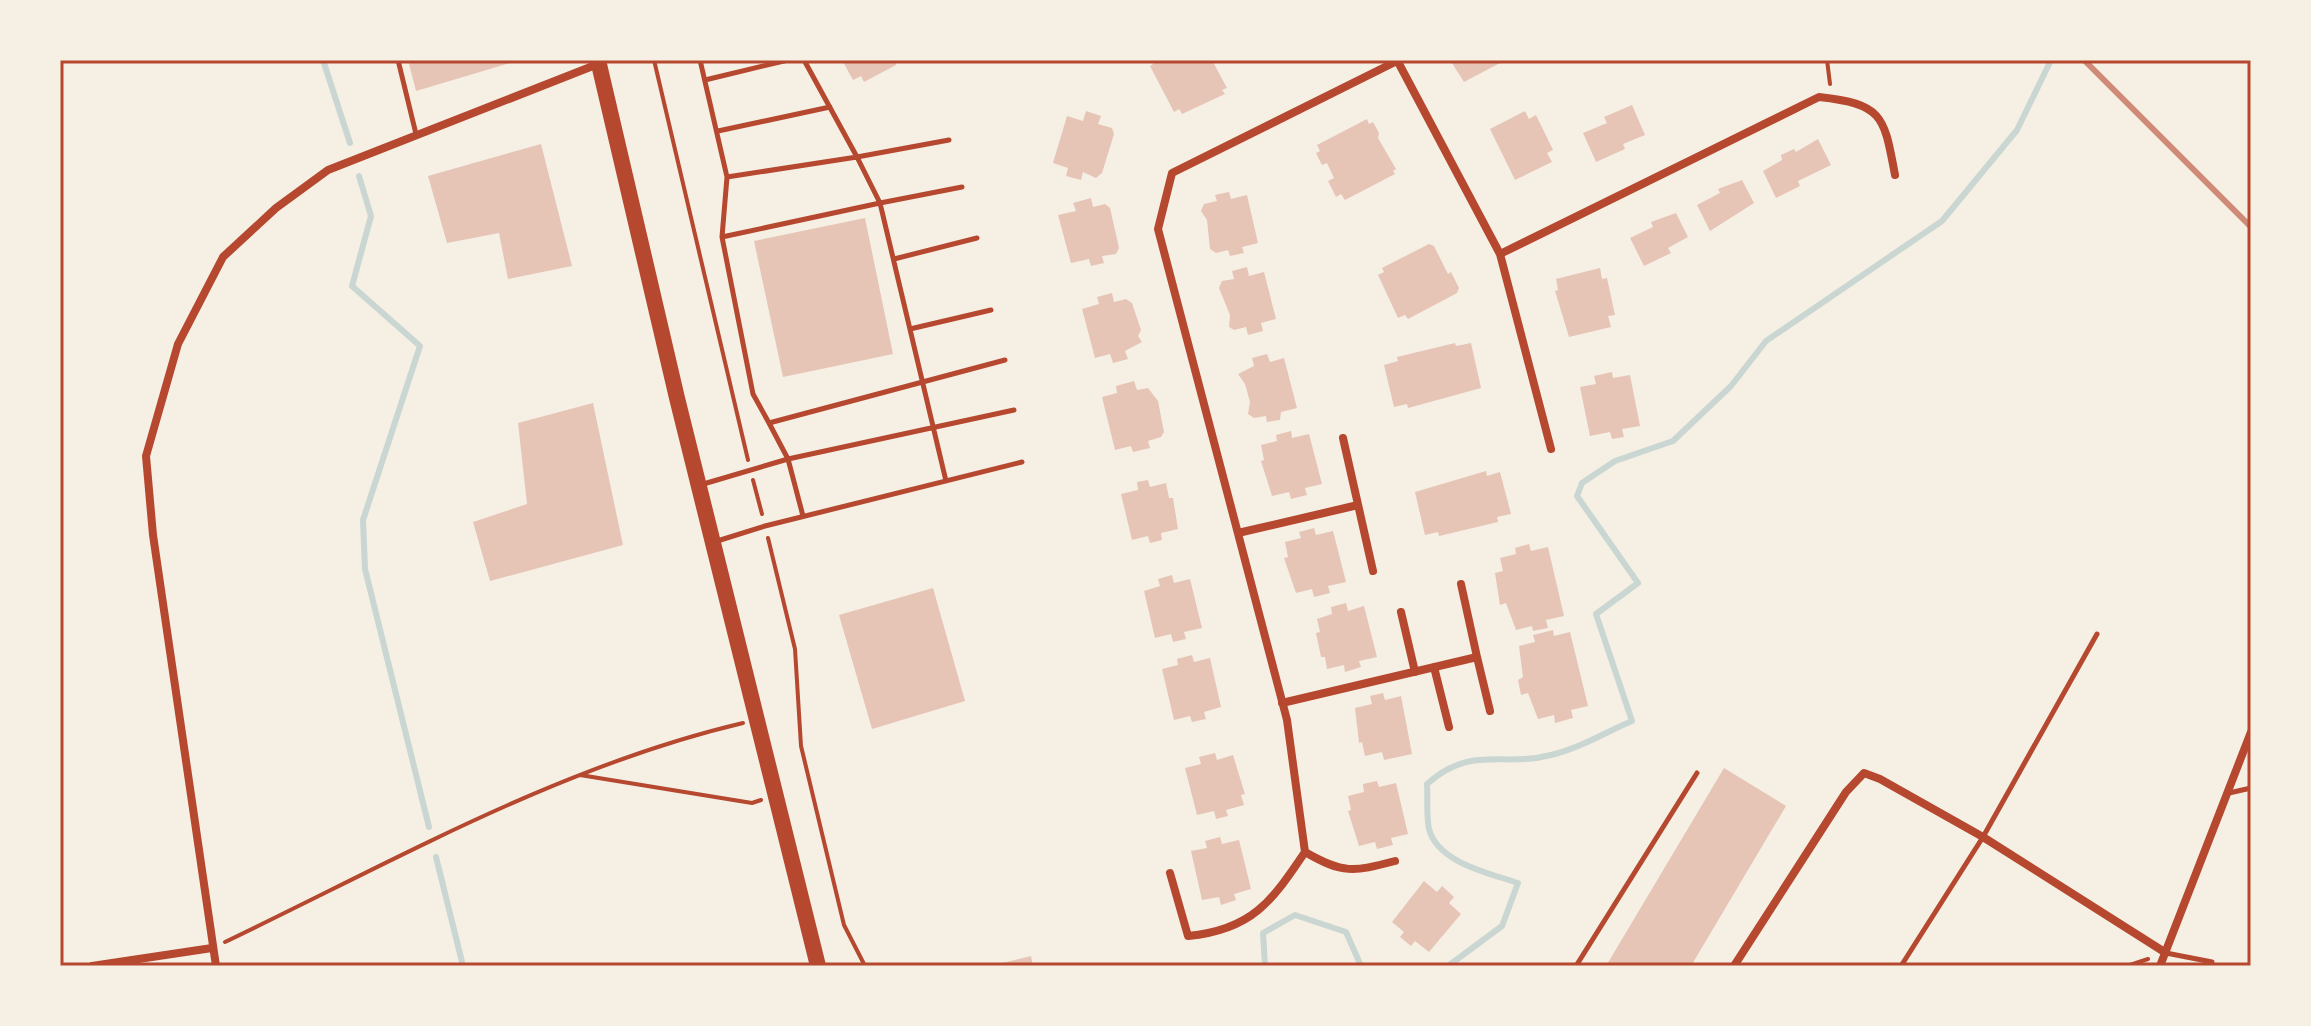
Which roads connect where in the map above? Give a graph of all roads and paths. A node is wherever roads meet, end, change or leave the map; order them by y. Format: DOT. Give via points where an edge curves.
graph roads {
  1 [pos="398,60"];
  2 [pos="700,60"];
  3 [pos="788,60"];
  4 [pos="804,60"];
  5 [pos="1397,60"];
  6 [pos="1827,60"];
  7 [pos="601,61"];
  8 [pos="705,80"];
  9 [pos="1832,98"];
  10 [pos="830,107"];
  11 [pos="718,131"];
  12 [pos="416,135"];
  13 [pos="949,140"];
  14 [pos="857,157"];
  15 [pos="1895,175"];
  16 [pos="727,177"];
  17 [pos="962,187"];
  18 [pos="880,203"];
  19 [pos="722,237"];
  20 [pos="977,238"];
  21 [pos="1500,254"];
  22 [pos="894,259"];
  23 [pos="991,310"];
  24 [pos="910,329"];
  25 [pos="1005,360"];
  26 [pos="924,383"];
  27 [pos="1014,410"];
  28 [pos="769,423"];
  29 [pos="934,427"];
  30 [pos="1343,438"];
  31 [pos="1551,449"];
  32 [pos="788,459"];
  33 [pos="1022,462"];
  34 [pos="946,481"];
  35 [pos="699,486"];
  36 [pos="1358,505"];
  37 [pos="803,516"];
  38 [pos="1238,533"];
  39 [pos="713,543"];
  40 [pos="1373,571"];
  41 [pos="1461,584"];
  42 [pos="1401,612"];
  43 [pos="2097,634"];
  44 [pos="1477,657"];
  45 [pos="1434,667"];
  46 [pos="1415,672"];
  47 [pos="1282,703"];
  48 [pos="1490,711"];
  49 [pos="758,719"];
  50 [pos="1449,727"];
  51 [pos="2251,732"];
  52 [pos="1697,773"];
  53 [pos="578,774"];
  54 [pos="2251,788"];
  55 [pos="2229,793"];
  56 [pos="777,796"];
  57 [pos="1983,837"];
  58 [pos="1305,852"];
  59 [pos="1395,861"];
  60 [pos="1170,873"];
  61 [pos="212,948"];
  62 [pos="2166,953"];
  63 [pos="2212,962"];
  64 [pos="92,966"];
  65 [pos="216,966"];
  66 [pos="818,966"];
  67 [pos="1576,966"];
  68 [pos="1734,966"];
  69 [pos="1901,966"];
  70 [pos="2160,966"];
  71 [pos="2166,966"];
  1 -- 12 [label="lane"];
  2 -- 8 [label="lane"];
  3 -- 8 [label="lane"];
  4 -- 10 [label="lane"];
  5 -- 21 [label="street"];
  5 -- 38 [label="street" via="1172,173 1158,229"];
  6 -- 9 [label="path"];
  7 -- 12 [label="street"];
  7 -- 35 [label="main road"];
  8 -- 11 [label="lane"];
  9 -- 15 [label="street" via="1863,105 1885,125"];
  9 -- 21 [label="street" via="1819,97"];
  10 -- 11 [label="lane"];
  10 -- 14 [label="lane"];
  11 -- 16 [label="lane"];
  12 -- 61 [label="street" via="328,170 223,257 178,344 146,456"];
  13 -- 14 [label="lane"];
  14 -- 16 [label="lane"];
  14 -- 18 [label="lane"];
  16 -- 19 [label="lane"];
  17 -- 18 [label="lane"];
  18 -- 19 [label="lane"];
  18 -- 22 [label="lane"];
  19 -- 28 [label="lane" via="753,394"];
  20 -- 22 [label="lane"];
  21 -- 31 [label="street"];
  22 -- 24 [label="lane"];
  23 -- 24 [label="lane"];
  24 -- 26 [label="lane"];
  25 -- 26 [label="lane"];
  26 -- 28 [label="lane"];
  26 -- 29 [label="lane"];
  27 -- 29 [label="lane"];
  28 -- 32 [label="lane"];
  29 -- 32 [label="lane"];
  29 -- 34 [label="lane"];
  30 -- 36 [label="street"];
  32 -- 35 [label="lane"];
  32 -- 37 [label="lane"];
  33 -- 34 [label="lane"];
  34 -- 37 [label="lane"];
  35 -- 39 [label="main road"];
  36 -- 38 [label="street"];
  36 -- 40 [label="street"];
  37 -- 39 [label="lane"];
  38 -- 47 [label="street"];
  39 -- 49 [label="main road"];
  41 -- 44 [label="street"];
  42 -- 46 [label="street"];
  43 -- 57 [label="lane"];
  44 -- 45 [label="street"];
  44 -- 48 [label="street"];
  45 -- 46 [label="street"];
  45 -- 50 [label="street"];
  46 -- 47 [label="street"];
  47 -- 58 [label="street"];
  49 -- 53 [label="path" via="683,737"];
  49 -- 56 [label="main road"];
  51 -- 55 [label="street"];
  52 -- 67 [label="lane"];
  53 -- 56 [label="path" via="752,803"];
  53 -- 61 [label="path"];
  54 -- 55 [label="lane"];
  55 -- 62 [label="street"];
  56 -- 66 [label="main road"];
  57 -- 62 [label="street"];
  57 -- 68 [label="street" via="1864,773 1846,792"];
  57 -- 69 [label="lane"];
  58 -- 59 [label="street" via="1334,869 1364,870"];
  58 -- 60 [label="street" via="1273,900 1247,920 1206,934 1188,936"];
  61 -- 64 [label="street"];
  61 -- 65 [label="street"];
  62 -- 63 [label="lane"];
  62 -- 70 [label="street"];
  62 -- 71 [label="street"];
}
